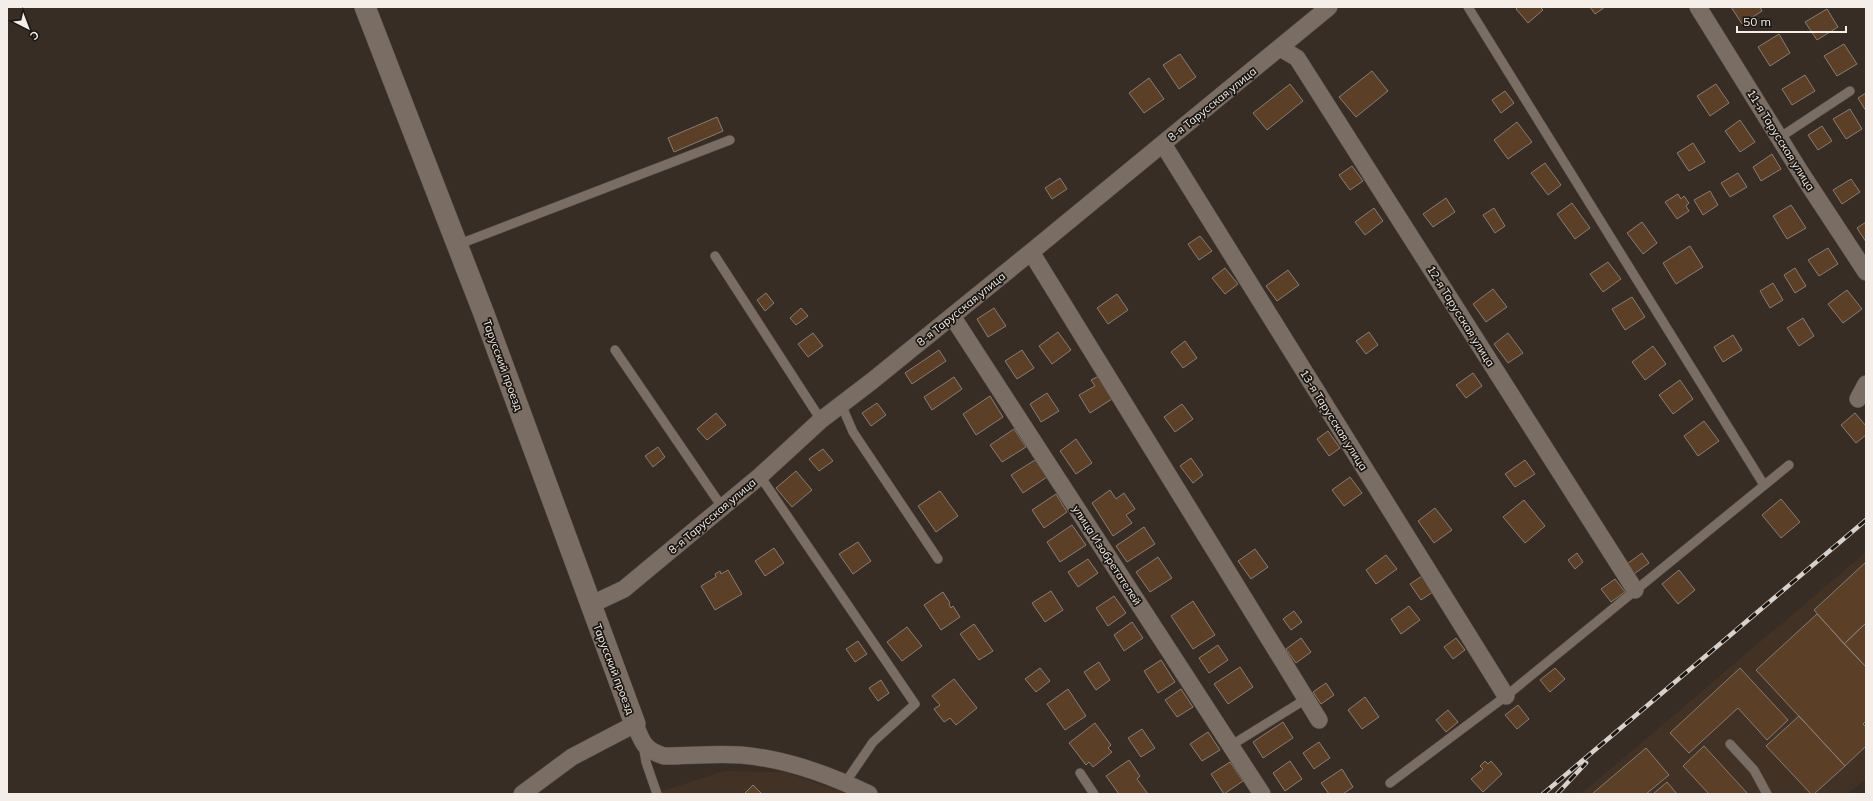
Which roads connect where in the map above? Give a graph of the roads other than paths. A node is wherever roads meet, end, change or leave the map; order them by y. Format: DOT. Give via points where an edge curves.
graph roads {
  1 [pos="365,7"];
  2 [pos="1329,7"];
  3 [pos="1468,7"];
  4 [pos="1698,7"];
  5 [pos="1280,48"];
  6 [pos="1850,91"];
  7 [pos="1780,138"];
  8 [pos="730,140"];
  9 [pos="1163,144"];
  10 [pos="458,245"];
  11 [pos="1031,252"];
  12 [pos="715,256"];
  13 [pos="1866,272"];
  14 [pos="952,316"];
  15 [pos="615,350"];
  16 [pos="1866,384"];
  17 [pos="1858,399"];
  18 [pos="841,404"];
  19 [pos="821,420"];
  20 [pos="1789,465"];
  21 [pos="760,476"];
  22 [pos="1764,485"];
  23 [pos="722,507"];
  24 [pos="938,559"];
  25 [pos="1635,590"];
  26 [pos="590,605"];
  27 [pos="1506,696"];
  28 [pos="1306,699"];
  29 [pos="1319,720"];
  30 [pos="635,724"];
  31 [pos="643,744"];
  32 [pos="1730,744"];
  33 [pos="1230,746"];
  34 [pos="1080,773"];
  35 [pos="845,783"];
  36 [pos="1390,783"];
  37 [pos="522,794"];
  38 [pos="657,794"];
  39 [pos="869,794"];
  40 [pos="1094,794"];
  41 [pos="1262,794"];
  42 [pos="1767,794"];
  1 -- 10 [label="street, Тарусский проезд"];
  2 -- 5 [label="street, 8-я Тарусская улица"];
  3 -- 22 [label="lane"];
  4 -- 7 [label="street, 11-я Тарусская улица"];
  5 -- 9 [label="street, 8-я Тарусская улица"];
  5 -- 25 [label="street, 12-я Тарусская улица" via="1297,58"];
  6 -- 7 [label="lane"];
  7 -- 13 [label="street, 11-я Тарусская улица"];
  8 -- 10 [label="lane"];
  9 -- 11 [label="street, 8-я Тарусская улица"];
  9 -- 27 [label="street, 13-я Тарусская улица"];
  10 -- 26 [label="street, Тарусский проезд"];
  11 -- 14 [label="street, 8-я Тарусская улица"];
  11 -- 28 [label="street"];
  12 -- 19 [label="lane"];
  14 -- 18 [label="street, 8-я Тарусская улица"];
  14 -- 33 [label="street, улица Изобретателей"];
  15 -- 23 [label="lane"];
  16 -- 17 [label="street"];
  18 -- 19 [label="street, 8-я Тарусская улица"];
  18 -- 24 [label="lane" via="854,432"];
  19 -- 21 [label="street, 8-я Тарусская улица"];
  20 -- 22 [label="lane"];
  21 -- 23 [label="street, 8-я Тарусская улица"];
  21 -- 35 [label="lane" via="915,704 873,742"];
  22 -- 25 [label="lane"];
  23 -- 26 [label="street, 8-я Тарусская улица" via="624,589"];
  25 -- 27 [label="lane"];
  26 -- 30 [label="street, Тарусский проезд"];
  27 -- 36 [label="lane"];
  28 -- 29 [label="street"];
  28 -- 33 [label="lane"];
  30 -- 31 [label="street"];
  30 -- 37 [label="street" via="572,757"];
  31 -- 35 [label="street" via="652,753 664,756 740,755 791,762"];
  31 -- 38 [label="lane"];
  32 -- 42 [label="lane" via="1754,770"];
  33 -- 41 [label="street, улица Изобретателей"];
  34 -- 40 [label="lane"];
  35 -- 39 [label="street"];
}
